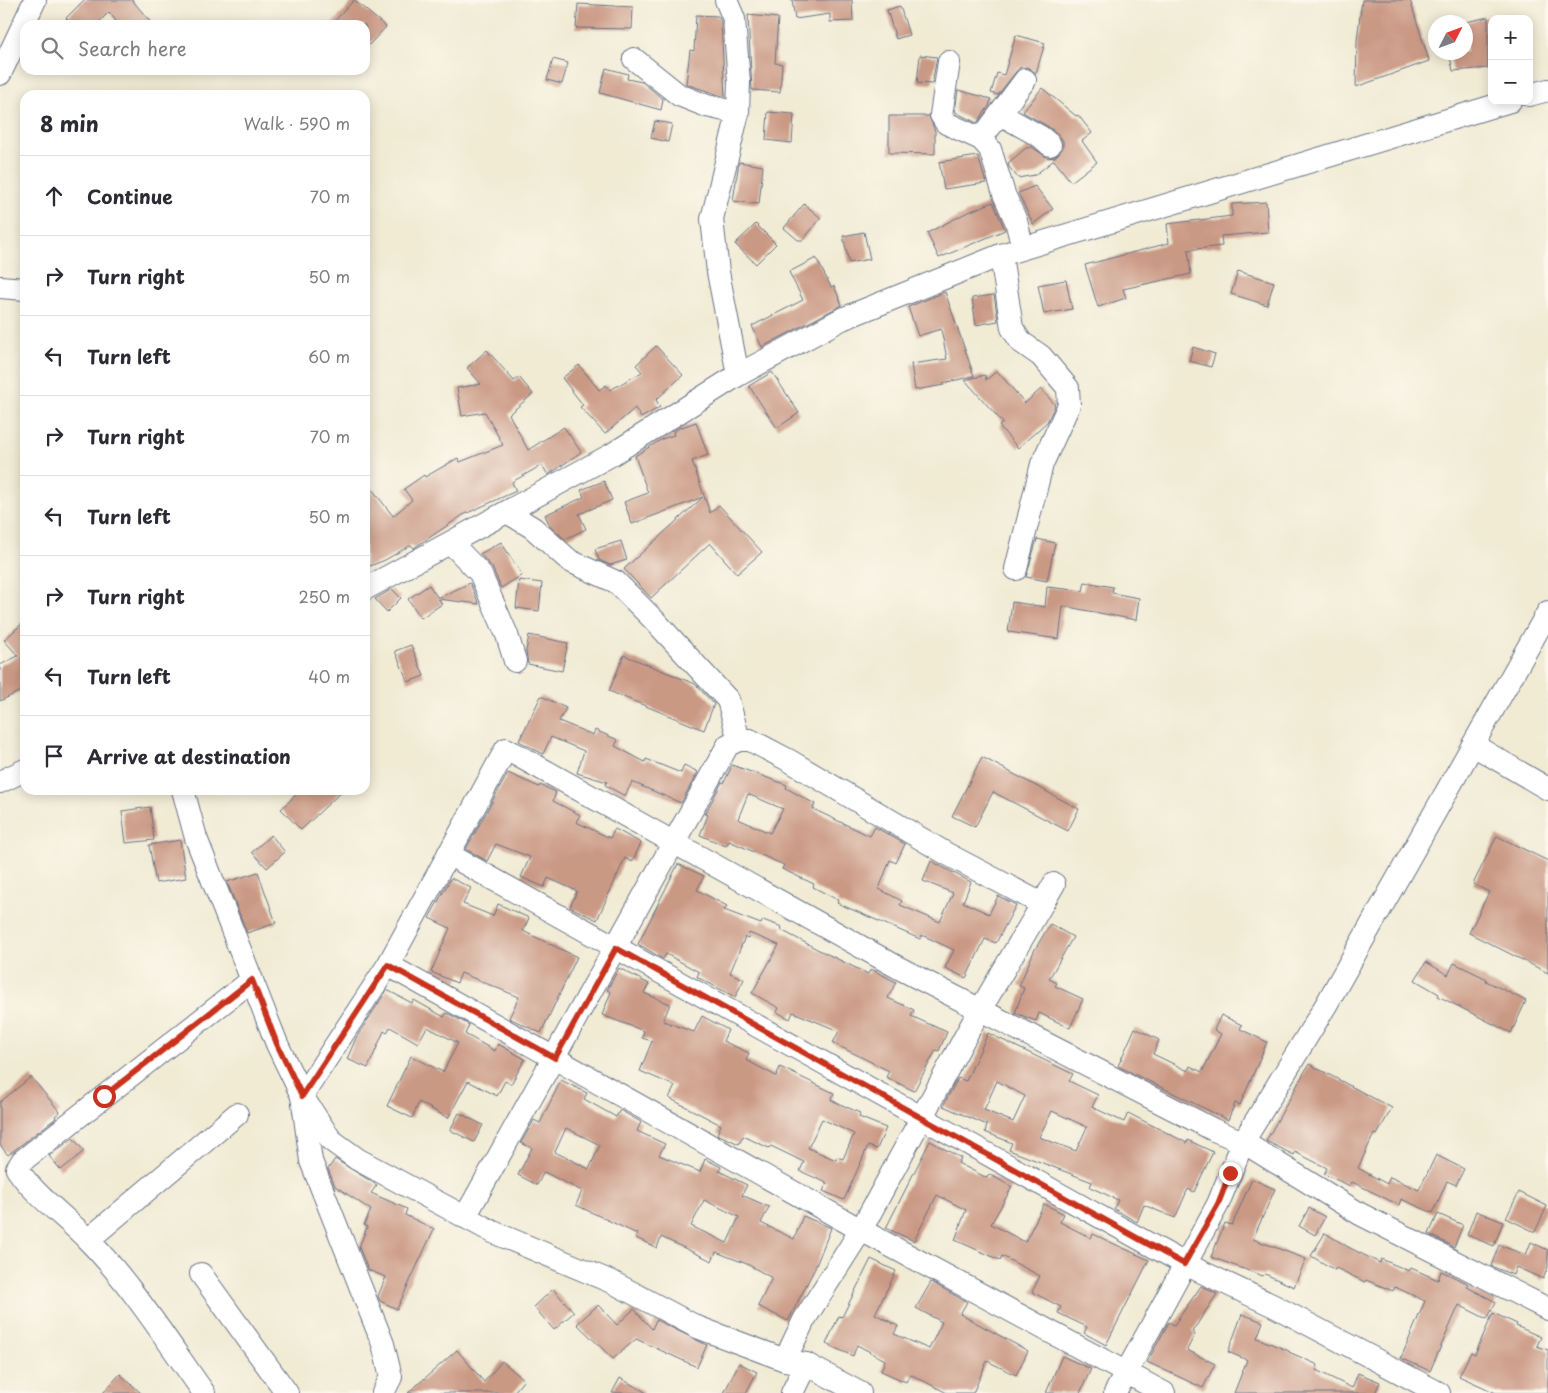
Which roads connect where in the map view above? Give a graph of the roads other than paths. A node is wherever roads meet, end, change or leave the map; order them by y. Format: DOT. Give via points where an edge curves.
graph roads {
  1 [pos="35,0"];
  2 [pos="726,0"];
  3 [pos="26,20"];
  4 [pos="20,32"];
  5 [pos="634,59"];
  6 [pos="949,62"];
  7 [pos="0,74"];
  8 [pos="1026,80"];
  9 [pos="1548,90"];
  10 [pos="1533,94"];
  11 [pos="1497,105"];
  12 [pos="738,113"];
  13 [pos="1000,114"];
  14 [pos="981,139"];
  15 [pos="1050,146"];
  16 [pos="1023,248"];
  17 [pos="1001,255"];
  18 [pos="0,287"];
  19 [pos="20,289"];
  20 [pos="738,375"];
  21 [pos="507,512"];
  22 [pos="451,542"];
  23 [pos="1016,569"];
  24 [pos="370,586"];
  25 [pos="1548,612"];
  26 [pos="515,661"];
  27 [pos="739,740"];
  28 [pos="1473,745"];
  29 [pos="20,772"];
  30 [pos="0,782"];
  31 [pos="1548,789"];
  32 [pos="184,795"];
  33 [pos="673,842"];
  34 [pos="448,854"];
  35 [pos="1054,884"];
  36 [pos="1042,904"];
  37 [pos="616,948"];
  38 [pos="388,965"];
  39 [pos="252,980"];
  40 [pos="980,1010"];
  41 [pos="555,1058"];
  42 [pos="302,1096"];
  43 [pos="237,1114"];
  44 [pos="921,1117"];
  45 [pos="1243,1142"];
  46 [pos="465,1217"];
  47 [pos="861,1230"];
  48 [pos="88,1240"];
  49 [pos="1184,1264"];
  50 [pos="201,1274"];
  51 [pos="1548,1309"];
  52 [pos="796,1362"];
  53 [pos="1126,1372"];
  54 [pos="204,1393"];
  55 [pos="287,1393"];
  56 [pos="383,1393"];
  57 [pos="792,1393"];
  58 [pos="860,1393"];
  59 [pos="1115,1393"];
  60 [pos="1164,1393"];
  61 [pos="1439,1393"];
  1 -- 3 [label="street"];
  2 -- 12 [label="street" via="734,19"];
  4 -- 7 [label="street"];
  5 -- 12 [label="street" via="679,94 706,106"];
  6 -- 14 [label="street" via="941,115 946,122"];
  8 -- 13 [label="street"];
  9 -- 10 [label="street"];
  11 -- 16 [label="street"];
  12 -- 20 [label="street" via="712,219 718,272"];
  13 -- 14 [label="street"];
  13 -- 15 [label="street" via="1041,137"];
  14 -- 16 [label="street" via="990,148 996,162"];
  16 -- 17 [label="street"];
  17 -- 20 [label="street" via="842,319"];
  17 -- 23 [label="street" via="1012,328 1021,342 1041,356 1068,388 1069,405 1042,464"];
  18 -- 19 [label="street"];
  20 -- 21 [label="street" via="611,455"];
  21 -- 22 [label="street"];
  21 -- 27 [label="street" via="533,528 570,561 616,582 649,614 728,700"];
  22 -- 24 [label="street"];
  22 -- 26 [label="street" via="480,573"];
  25 -- 28 [label="street"];
  27 -- 33 [label="street" via="728,746"];
  27 -- 36 [label="street" via="750,740 790,761 946,854"];
  28 -- 31 [label="street"];
  28 -- 45 [label="street" via="1326,1005"];
  29 -- 30 [label="street"];
  32 -- 39 [label="street" via="196,838"];
  33 -- 34 [label="street" via="506,749"];
  33 -- 37 [label="street"];
  33 -- 40 [label="street"];
  34 -- 37 [label="street"];
  34 -- 38 [label="street"];
  35 -- 36 [label="street"];
  36 -- 40 [label="street"];
  37 -- 41 [label="street"];
  37 -- 44 [label="street"];
  38 -- 41 [label="street"];
  38 -- 42 [label="street"];
  39 -- 42 [label="street"];
  39 -- 48 [label="street" via="22,1160 17,1169 26,1183"];
  40 -- 44 [label="street"];
  40 -- 45 [label="street"];
  41 -- 46 [label="street"];
  41 -- 47 [label="street"];
  42 -- 46 [label="street" via="331,1140 357,1160"];
  42 -- 56 [label="street" via="311,1161 383,1344 391,1376"];
  43 -- 48 [label="street"];
  44 -- 47 [label="street"];
  44 -- 49 [label="street"];
  45 -- 49 [label="street" via="1218,1204"];
  45 -- 51 [label="street" via="1360,1214"];
  46 -- 52 [label="street" via="614,1283 697,1327"];
  47 -- 52 [label="street" via="804,1320"];
  47 -- 53 [label="street"];
  48 -- 54 [label="street" via="126,1284"];
  49 -- 53 [label="street"];
  49 -- 61 [label="street" via="1274,1306"];
  50 -- 55 [label="street"];
  52 -- 57 [label="street"];
  52 -- 58 [label="street"];
  53 -- 59 [label="street"];
  53 -- 60 [label="street"];
}
